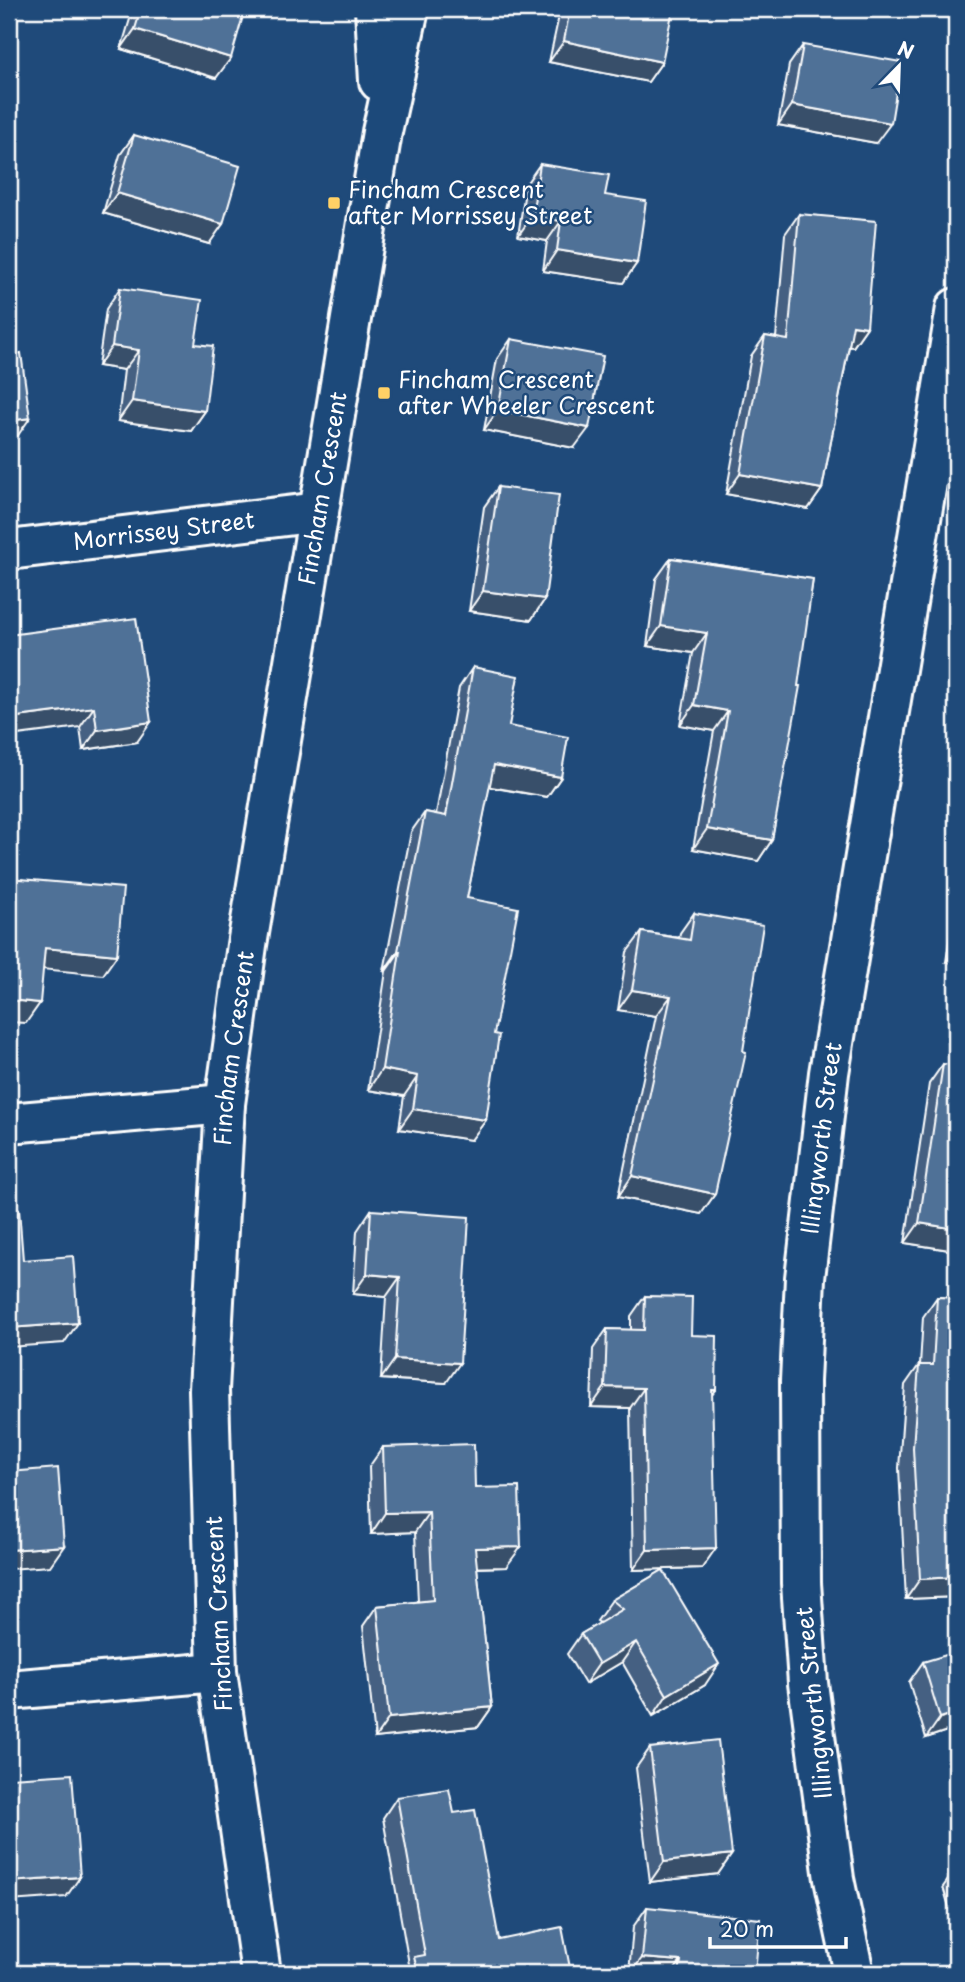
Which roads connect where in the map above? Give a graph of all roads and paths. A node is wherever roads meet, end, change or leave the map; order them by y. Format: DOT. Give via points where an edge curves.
graph roads {
  1 [pos="375,9"];
  2 [pos="409,9"];
  3 [pos="382,132"];
  4 [pos="956,308"];
  5 [pos="319,512"];
  6 [pos="9,550"];
  7 [pos="225,1104"];
  8 [pos="9,1123"];
  9 [pos="217,1672"];
  10 [pos="9,1690"];
  11 [pos="261,1973"];
  12 [pos="854,1973"];
  1 -- 3 [label="street, Fincham Crescent"];
  2 -- 3 [label="street, Fincham Crescent"];
  3 -- 5 [label="street, Fincham Crescent"];
  4 -- 12 [label="street, Illingworth Street" via="829,1073 804,1291 801,1583 808,1683 834,1879"];
  5 -- 6 [label="street, Morrissey Street"];
  5 -- 7 [label="street, Fincham Crescent"];
  7 -- 8 [label="street"];
  7 -- 9 [label="street, Fincham Crescent" via="209,1390"];
  9 -- 10 [label="street"];
  9 -- 11 [label="street, Fincham Crescent"];
}
